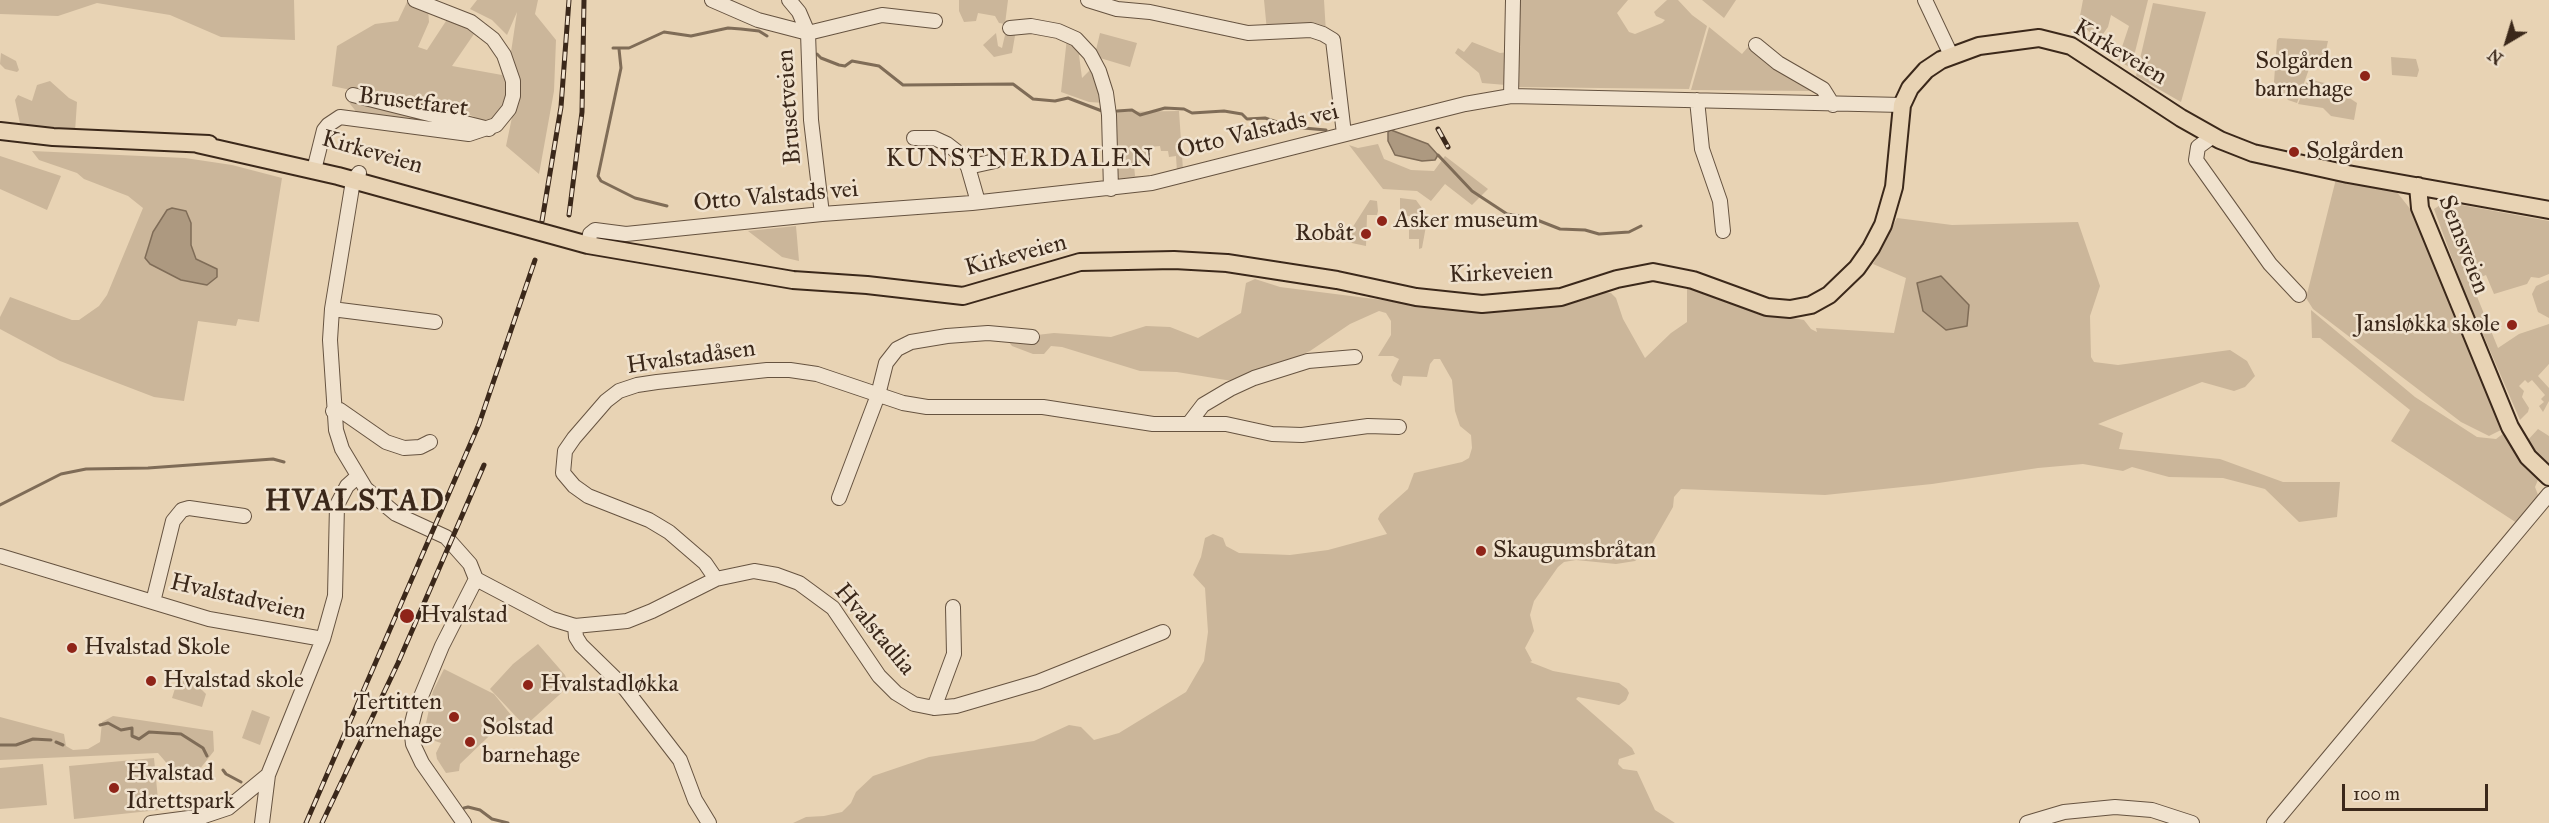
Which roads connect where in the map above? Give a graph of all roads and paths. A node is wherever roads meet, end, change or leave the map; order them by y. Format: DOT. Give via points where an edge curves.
graph roads {
  1 [pos="415,0"];
  2 [pos="712,0"];
  3 [pos="789,0"];
  4 [pos="1088,0"];
  5 [pos="1513,0"];
  6 [pos="1925,0"];
  7 [pos="444,5"];
  8 [pos="934,21"];
  9 [pos="1010,28"];
  10 [pos="808,33"];
  11 [pos="1756,45"];
  12 [pos="1951,55"];
  13 [pos="353,95"];
  14 [pos="1511,96"];
  15 [pos="1697,100"];
  16 [pos="1833,105"];
  17 [pos="1902,105"];
  18 [pos="489,129"];
  19 [pos="0,131"];
  20 [pos="1344,134"];
  21 [pos="2213,136"];
  22 [pos="914,138"];
  23 [pos="995,161"];
  24 [pos="315,166"];
  25 [pos="968,167"];
  26 [pos="357,179"];
  27 [pos="2418,186"];
  28 [pos="1111,189"];
  29 [pos="978,202"];
  30 [pos="2549,210"];
  31 [pos="822,214"];
  32 [pos="1723,231"];
  33 [pos="588,245"];
  34 [pos="2299,295"];
  35 [pos="332,309"];
  36 [pos="435,322"];
  37 [pos="1032,337"];
  38 [pos="1355,357"];
  39 [pos="878,395"];
  40 [pos="333,411"];
  41 [pos="1190,422"];
  42 [pos="1400,427"];
  43 [pos="430,442"];
  44 [pos="357,477"];
  45 [pos="2549,477"];
  46 [pos="2549,494"];
  47 [pos="839,498"];
  48 [pos="244,516"];
  49 [pos="0,556"];
  50 [pos="476,579"];
  51 [pos="716,579"];
  52 [pos="153,602"];
  53 [pos="952,607"];
  54 [pos="575,626"];
  55 [pos="1163,632"];
  56 [pos="323,639"];
  57 [pos="934,708"];
  58 [pos="268,775"];
  59 [pos="151,823"];
  60 [pos="262,823"];
  61 [pos="464,823"];
  62 [pos="709,823"];
  63 [pos="2027,823"];
  64 [pos="2192,823"];
  65 [pos="2274,823"];
  1 -- 7 [label="street, Brusetfaret"];
  2 -- 10 [label="street, Brusetveien" via="758,20"];
  3 -- 10 [label="street, Brusetveien"];
  4 -- 20 [label="street" via="1248,33 1311,30 1323,34 1333,40"];
  5 -- 14 [label="street"];
  6 -- 12 [label="street"];
  7 -- 18 [label="street, Brusetfaret" via="493,39 509,68 513,96 509,109"];
  8 -- 10 [label="street, Brusetveien" via="882,15"];
  9 -- 28 [label="street" via="1031,26 1058,31 1076,39 1090,54 1106,93"];
  10 -- 31 [label="street, Brusetveien" via="811,120"];
  11 -- 16 [label="street" via="1787,69 1823,89"];
  12 -- 17 [label="main road, Kirkeveien" via="1926,70"];
  12 -- 21 [label="main road, Kirkeveien" via="2021,38 2057,41 2095,60 2159,105"];
  13 -- 18 [label="street"];
  14 -- 15 [label="street, Otto Valstads vei"];
  14 -- 20 [label="street, Otto Valstads vei"];
  15 -- 16 [label="street, Otto Valstads vei"];
  15 -- 32 [label="street" via="1702,149 1720,201"];
  16 -- 17 [label="street, Otto Valstads vei"];
  17 -- 33 [label="main road, Kirkeveien" via="1894,187 1875,241 1857,268 1836,289 1811,305 1796,309 1767,307 1660,272 1636,274 1562,297 1482,304 1416,297 1237,264 1174,260 1080,262 957,296 793,280"];
  18 -- 24 [label="street, Brusetfaret" via="460,134 340,117 324,130"];
  19 -- 24 [label="main road, Kirkeveien" via="197,144"];
  20 -- 28 [label="street, Otto Valstads vei" via="1152,183"];
  21 -- 27 [label="main road, Kirkeveien" via="2267,157"];
  21 -- 34 [label="street" via="2198,147 2196,160 2270,264"];
  22 -- 25 [label="street" via="934,138 947,144"];
  23 -- 25 [label="street"];
  24 -- 26 [label="main road, Kirkeveien"];
  25 -- 29 [label="street"];
  26 -- 33 [label="main road, Kirkeveien"];
  26 -- 35 [label="street"];
  27 -- 30 [label="main road, Kirkeveien"];
  27 -- 45 [label="main road, Semsveien" via="2420,208 2510,427 2528,457"];
  28 -- 29 [label="street, Otto Valstads vei"];
  29 -- 31 [label="street, Otto Valstads vei"];
  31 -- 33 [label="street, Otto Valstads vei" via="626,234 595,230"];
  35 -- 36 [label="street"];
  35 -- 40 [label="street"];
  37 -- 39 [label="street" via="988,333 911,342 891,355"];
  38 -- 41 [label="street" via="1308,362 1254,378 1203,405"];
  39 -- 41 [label="street, Hvalstadåsen" via="927,407 1043,407 1136,423"];
  39 -- 47 [label="street"];
  39 -- 51 [label="street, Hvalstadåsen" via="817,374 767,370 637,385 606,400 588,420 566,451 564,473 574,486 669,532 705,563"];
  40 -- 43 [label="street" via="340,410 386,442 404,448"];
  40 -- 44 [label="street" via="342,449"];
  41 -- 42 [label="street, Hvalstadåsen" via="1302,435 1368,426"];
  44 -- 50 [label="street" via="396,514 446,537 470,564"];
  44 -- 56 [label="street, Hvalstadveien" via="337,505 335,596"];
  46 -- 65 [label="street"];
  48 -- 52 [label="street, Hvalstadveien" via="182,510 174,521"];
  49 -- 52 [label="street, Hvalstadveien"];
  50 -- 54 [label="street" via="552,619"];
  50 -- 61 [label="street" via="442,646 411,727 413,744 422,763"];
  51 -- 54 [label="street, Hvalstadlia" via="627,621"];
  51 -- 57 [label="street, Hvalstadlia" via="754,571 799,584 832,608 879,676 896,693 915,704"];
  52 -- 56 [label="street, Hvalstadveien" via="209,619"];
  53 -- 57 [label="street, Hvalstadlia" via="954,654"];
  54 -- 62 [label="street" via="581,645 623,686 680,760 695,800"];
  55 -- 57 [label="street, Hvalstadlia" via="1038,682 956,706"];
  56 -- 58 [label="street"];
  58 -- 59 [label="street" via="228,808 204,816"];
  58 -- 60 [label="street"];
  63 -- 64 [label="street" via="2064,812 2115,807 2152,810"];
}
